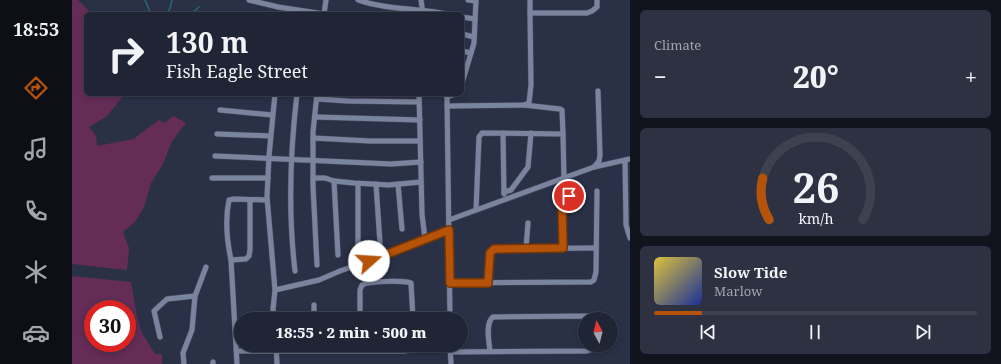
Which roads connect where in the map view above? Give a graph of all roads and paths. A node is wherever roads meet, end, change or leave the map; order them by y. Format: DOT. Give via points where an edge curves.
graph roads {
  1 [pos="249,0"];
  2 [pos="326,0"];
  3 [pos="358,0"];
  4 [pos="420,0"];
  5 [pos="468,0"];
  6 [pos="530,0"];
  7 [pos="597,0"];
  8 [pos="476,1"];
  9 [pos="311,12"];
  10 [pos="324,12"];
  11 [pos="423,12"];
  12 [pos="530,13"];
  13 [pos="464,17"];
  14 [pos="475,19"];
  15 [pos="464,34"];
  16 [pos="474,37"];
  17 [pos="464,51"];
  18 [pos="471,53"];
  19 [pos="464,68"];
  20 [pos="598,92"];
  21 [pos="275,96"];
  22 [pos="297,96"];
  23 [pos="418,96"];
  24 [pos="446,96"];
  25 [pos="317,97"];
  26 [pos="419,102"];
  27 [pos="524,105"];
  28 [pos="447,106"];
  29 [pos="220,110"];
  30 [pos="273,115"];
  31 [pos="315,117"];
  32 [pos="420,120"];
  33 [pos="503,133"];
  34 [pos="531,133"];
  35 [pos="217,134"];
  36 [pos="563,134"];
  37 [pos="271,136"];
  38 [pos="313,138"];
  39 [pos="420,141"];
  40 [pos="215,156"];
  41 [pos="269,158"];
  42 [pos="291,159"];
  43 [pos="313,159"];
  44 [pos="627,160"];
  45 [pos="421,162"];
  46 [pos="594,167"];
  47 [pos="212,178"];
  48 [pos="268,178"];
  49 [pos="313,178"];
  50 [pos="564,178"];
  51 [pos="334,181"];
  52 [pos="421,182"];
  53 [pos="358,184"];
  54 [pos="376,184"];
  55 [pos="398,184"];
  56 [pos="571,189"];
  57 [pos="597,191"];
  58 [pos="504,192"];
  59 [pos="250,200"];
  60 [pos="267,200"];
  61 [pos="504,200"];
  62 [pos="476,210"];
  63 [pos="449,220"];
  64 [pos="528,223"];
  65 [pos="402,229"];
  66 [pos="449,230"];
  67 [pos="630,238"];
  68 [pos="425,240"];
  69 [pos="380,243"];
  70 [pos="526,248"];
  71 [pos="563,248"];
  72 [pos="596,248"];
  73 [pos="358,250"];
  74 [pos="338,255"];
  75 [pos="231,260"];
  76 [pos="317,265"];
  77 [pos="206,267"];
  78 [pos="296,271"];
  79 [pos="450,283"];
  80 [pos="488,283"];
  81 [pos="275,290"];
  82 [pos="195,296"];
  83 [pos="314,305"];
  84 [pos="234,312"];
  85 [pos="274,312"];
  86 [pos="314,312"];
  87 [pos="360,312"];
  88 [pos="412,312"];
  89 [pos="450,312"];
  90 [pos="578,316"];
  91 [pos="160,336"];
  92 [pos="490,351"];
  93 [pos="578,351"];
  94 [pos="237,352"];
  95 [pos="277,352"];
  96 [pos="450,352"];
  97 [pos="468,352"];
  98 [pos="184,364"];
  99 [pos="237,364"];
  100 [pos="277,364"];
  101 [pos="451,364"];
  1 -- 9 [label="street"];
  2 -- 10 [label="street"];
  3 -- 11 [label="street"];
  4 -- 11 [label="street"];
  5 -- 8 [label="street"];
  6 -- 12 [label="street"];
  7 -- 12 [label="street" via="597,7 588,13"];
  8 -- 14 [label="street"];
  12 -- 27 [label="street" via="530,97 529,102"];
  13 -- 14 [label="street"];
  14 -- 16 [label="street"];
  15 -- 16 [label="street"];
  16 -- 18 [label="street"];
  17 -- 18 [label="street"];
  18 -- 19 [label="street"];
  20 -- 46 [label="street" via="600,155"];
  21 -- 30 [label="street"];
  22 -- 42 [label="street"];
  23 -- 26 [label="street"];
  24 -- 28 [label="street"];
  25 -- 26 [label="street" via="348,102"];
  25 -- 31 [label="street"];
  26 -- 32 [label="street"];
  27 -- 28 [label="street"];
  27 -- 36 [label="street" via="562,110"];
  28 -- 63 [label="street"];
  29 -- 30 [label="street"];
  30 -- 37 [label="street"];
  31 -- 32 [label="street"];
  31 -- 38 [label="street"];
  32 -- 39 [label="street"];
  33 -- 34 [label="street"];
  33 -- 58 [label="street"];
  33 -- 62 [label="street" via="486,133 479,137"];
  34 -- 36 [label="street"];
  34 -- 58 [label="street" via="528,167 511,190"];
  35 -- 37 [label="street"];
  36 -- 50 [label="street"];
  37 -- 41 [label="street"];
  38 -- 39 [label="street"];
  38 -- 43 [label="street"];
  39 -- 45 [label="street"];
  40 -- 41 [label="street"];
  41 -- 42 [label="street"];
  41 -- 48 [label="street"];
  42 -- 43 [label="street"];
  42 -- 78 [label="street" via="292,243"];
  43 -- 45 [label="street" via="391,164"];
  43 -- 49 [label="street"];
  44 -- 46 [label="street"];
  44 -- 67 [label="street" via="626,225"];
  45 -- 52 [label="street"];
  46 -- 50 [label="street"];
  47 -- 48 [label="street"];
  48 -- 60 [label="street"];
  49 -- 51 [label="street"];
  49 -- 76 [label="street"];
  50 -- 61 [label="street"];
  51 -- 53 [label="street"];
  51 -- 74 [label="street"];
  52 -- 55 [label="street"];
  52 -- 68 [label="street"];
  53 -- 54 [label="street"];
  53 -- 73 [label="street"];
  54 -- 55 [label="street"];
  54 -- 69 [label="street"];
  55 -- 65 [label="street"];
  56 -- 71 [label="street" via="570,195 562,205"];
  57 -- 72 [label="street"];
  58 -- 61 [label="street"];
  59 -- 60 [label="street"];
  59 -- 75 [label="street" via="249,256 246,259"];
  59 -- 75 [label="street" via="230,200 228,244"];
  60 -- 81 [label="street"];
  61 -- 62 [label="street"];
  62 -- 63 [label="street"];
  63 -- 66 [label="street"];
  64 -- 70 [label="street"];
  66 -- 68 [label="street"];
  66 -- 79 [label="street"];
  68 -- 81 [label="street" via="319,280"];
  70 -- 71 [label="street"];
  70 -- 80 [label="street" via="492,250"];
  71 -- 72 [label="street"];
  72 -- 80 [label="street" via="596,272 591,282"];
  75 -- 84 [label="street"];
  77 -- 82 [label="street"];
  79 -- 80 [label="street"];
  79 -- 89 [label="street"];
  81 -- 85 [label="street"];
  82 -- 91 [label="street" via="167,299 154,311"];
  82 -- 98 [label="street" via="192,330 184,349"];
  83 -- 86 [label="street"];
  87 -- 88 [label="street" via="362,285 404,282 410,283"];
  90 -- 92 [label="street" via="493,317 489,323"];
  92 -- 93 [label="street"];
  92 -- 97 [label="street"];
  94 -- 99 [label="street"];
  95 -- 100 [label="street"];
  96 -- 101 [label="street"];
}
